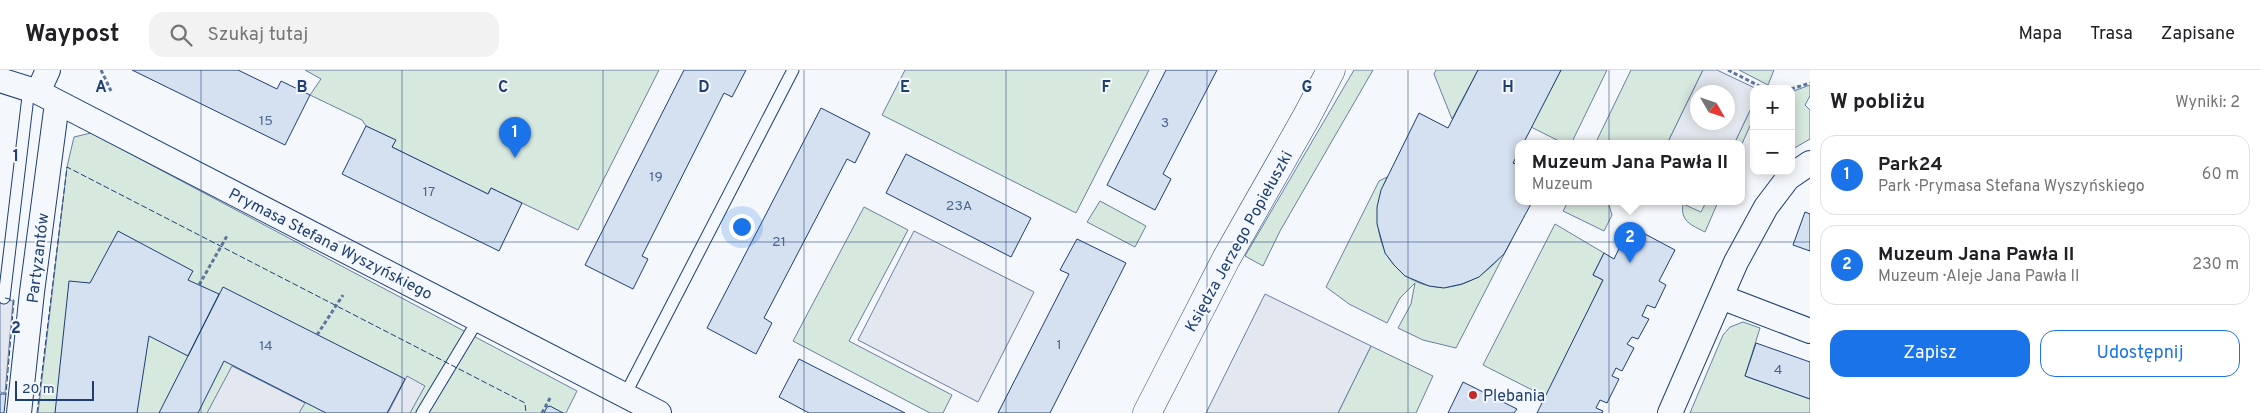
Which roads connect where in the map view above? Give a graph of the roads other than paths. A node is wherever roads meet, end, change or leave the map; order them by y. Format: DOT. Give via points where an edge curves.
graph roads {
  1 [pos="48,70"];
  2 [pos="793,70"];
  3 [pos="1331,70"];
  4 [pos="0,80"];
  5 [pos="41,94"];
  6 [pos="1810,163"];
  7 [pos="1721,297"];
  8 [pos="4,298"];
  9 [pos="478,320"];
  10 [pos="1810,331"];
  11 [pos="625,396"];
  12 [pos="19,413"];
  13 [pos="422,413"];
  14 [pos="659,413"];
  15 [pos="1148,413"];
  16 [pos="1670,413"];
  1 -- 5 [label="street, Partyzantów"];
  2 -- 11 [label="lane"];
  3 -- 15 [label="street, Księdza Jerzego Popiełuszki" via="1226,259"];
  4 -- 5 [label="street, Prymasa Stefana Wyszyńskiego"];
  5 -- 8 [label="lane"];
  5 -- 9 [label="street, Prymasa Stefana Wyszyńskiego"];
  5 -- 12 [label="street, Partyzantów" via="32,292"];
  6 -- 7 [label="street" via="1788,178 1766,207"];
  7 -- 10 [label="street"];
  7 -- 16 [label="street"];
  9 -- 11 [label="street, Prymasa Stefana Wyszyńskiego"];
  9 -- 13 [label="lane"];
  11 -- 14 [label="street, Prymasa Stefana Wyszyńskiego"];
}
